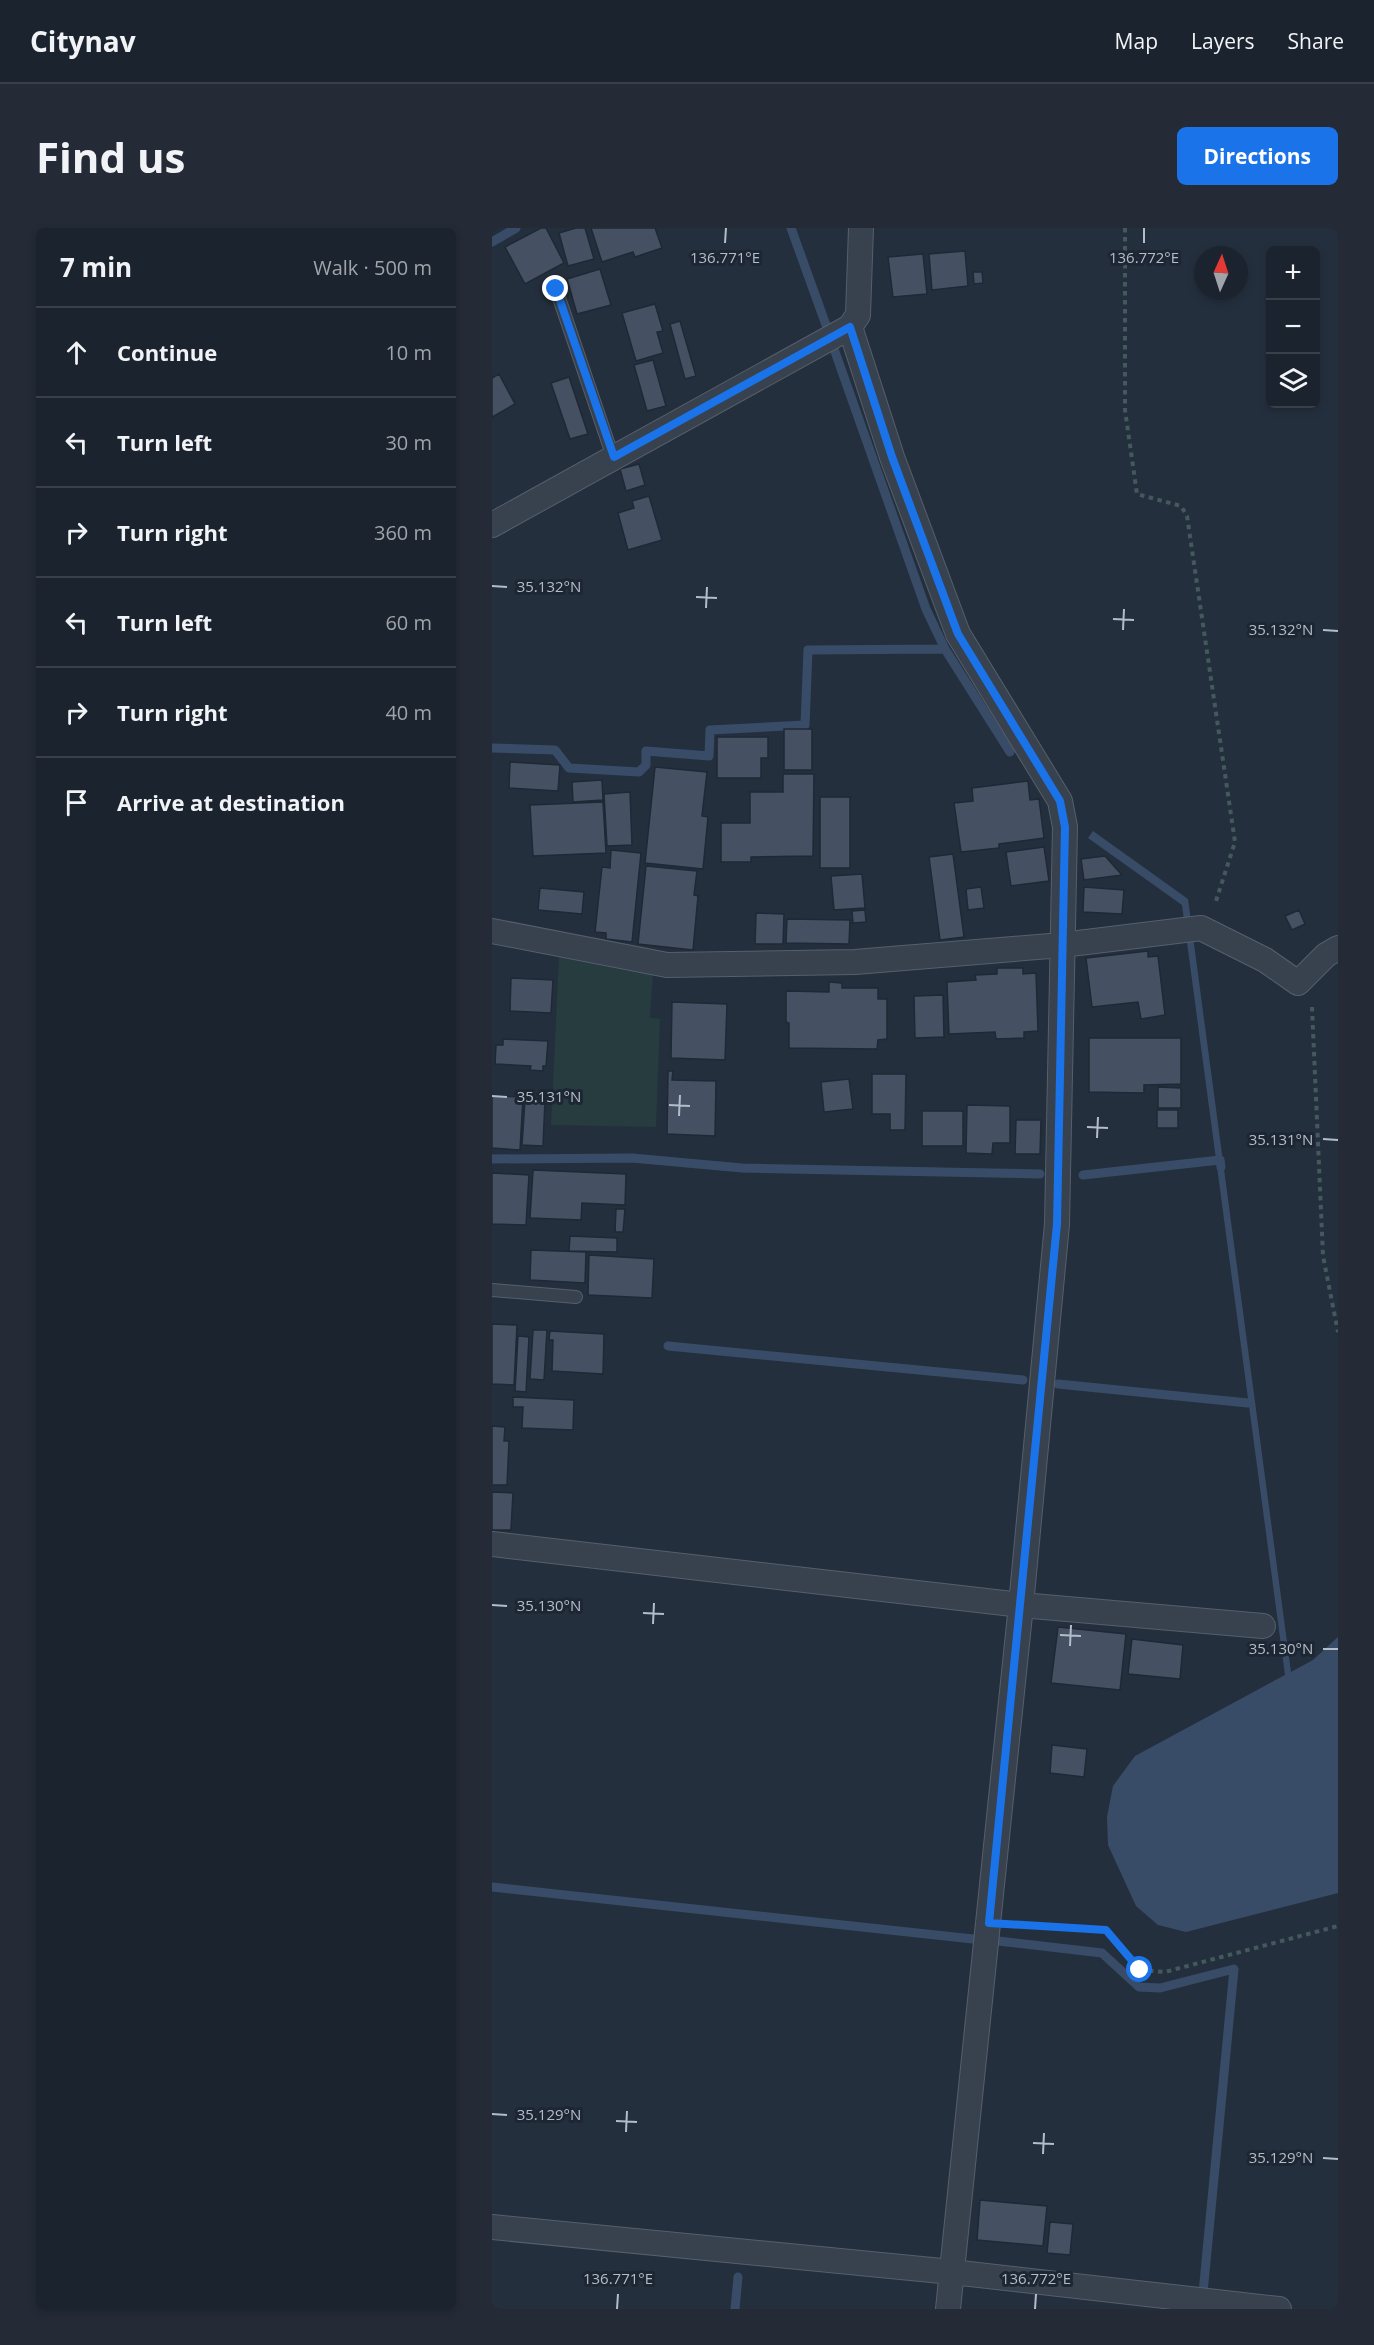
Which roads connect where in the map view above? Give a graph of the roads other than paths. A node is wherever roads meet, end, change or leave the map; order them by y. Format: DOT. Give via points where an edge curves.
graph roads {
  1 [pos="861,228"];
  2 [pos="556,289"];
  3 [pos="850,327"];
  4 [pos="614,457"];
  5 [pos="492,525"];
  6 [pos="492,932"];
  7 [pos="1062,945"];
  8 [pos="1338,948"];
  9 [pos="492,1290"];
  10 [pos="576,1297"];
  11 [pos="492,1545"];
  12 [pos="1022,1605"];
  13 [pos="1263,1626"];
  14 [pos="492,2227"];
  15 [pos="952,2272"];
  16 [pos="948,2309"];
  17 [pos="1279,2309"];
  1 -- 3 [label="street" via="858,315"];
  2 -- 4 [label="lane"];
  3 -- 4 [label="street"];
  3 -- 7 [label="street" via="892,457 958,634 1060,801 1065,827"];
  4 -- 5 [label="street"];
  6 -- 7 [label="street" via="667,965 855,962"];
  7 -- 8 [label="street" via="1204,930 1265,960 1299,983"];
  7 -- 12 [label="street" via="1057,1224"];
  9 -- 10 [label="lane"];
  11 -- 12 [label="street"];
  12 -- 13 [label="street"];
  12 -- 15 [label="street"];
  14 -- 15 [label="street"];
  15 -- 16 [label="street"];
  15 -- 17 [label="street"];
}
